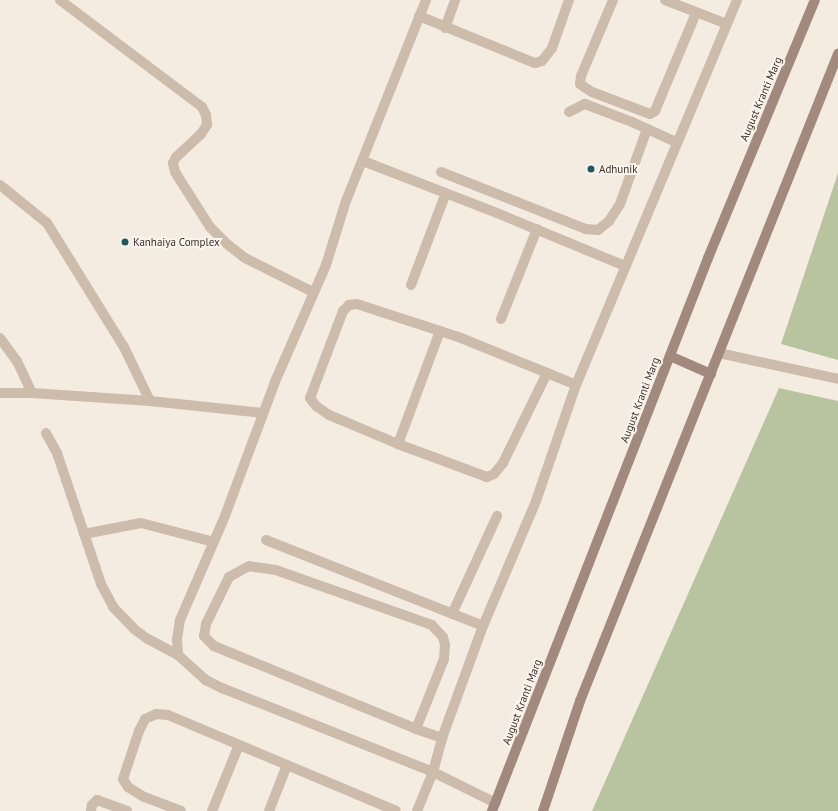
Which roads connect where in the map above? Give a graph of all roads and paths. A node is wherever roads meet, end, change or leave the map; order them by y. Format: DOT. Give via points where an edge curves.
graph roads {
  1 [pos="60,0"];
  2 [pos="426,0"];
  3 [pos="455,0"];
  4 [pos="569,0"];
  5 [pos="613,0"];
  6 [pos="665,0"];
  7 [pos="736,0"];
  8 [pos="815,0"];
  9 [pos="696,13"];
  10 [pos="420,16"];
  11 [pos="727,24"];
  12 [pos="445,28"];
  13 [pos="838,54"];
  14 [pos="570,112"];
  15 [pos="647,129"];
  16 [pos="676,142"];
  17 [pos="363,161"];
  18 [pos="441,172"];
  19 [pos="0,185"];
  20 [pos="446,193"];
  21 [pos="537,229"];
  22 [pos="625,266"];
  23 [pos="411,285"];
  24 [pos="313,292"];
  25 [pos="501,319"];
  26 [pos="440,331"];
  27 [pos="0,338"];
  28 [pos="719,353"];
  29 [pos="670,356"];
  30 [pos="547,373"];
  31 [pos="711,374"];
  32 [pos="838,379"];
  33 [pos="576,385"];
  34 [pos="32,392"];
  35 [pos="0,393"];
  36 [pos="150,401"];
  37 [pos="263,413"];
  38 [pos="46,433"];
  39 [pos="398,444"];
  40 [pos="497,516"];
  41 [pos="84,534"];
  42 [pos="266,540"];
  43 [pos="214,542"];
  44 [pos="452,614"];
  45 [pos="482,626"];
  46 [pos="178,655"];
  47 [pos="416,728"];
  48 [pos="442,738"];
  49 [pos="239,745"];
  50 [pos="287,765"];
  51 [pos="433,772"];
  52 [pos="375,807"];
  53 [pos="494,807"];
  54 [pos="91,811"];
  55 [pos="127,811"];
  56 [pos="181,811"];
  57 [pos="212,811"];
  58 [pos="269,811"];
  59 [pos="396,811"];
  60 [pos="417,811"];
  61 [pos="543,811"];
  1 -- 24 [label="street" via="202,107 207,125 176,157 173,164 174,172 210,228 227,244 245,258"];
  2 -- 10 [label="street"];
  3 -- 12 [label="street"];
  4 -- 12 [label="street" via="552,48 542,61 535,63"];
  5 -- 9 [label="street" via="580,84 592,92 650,114 655,111"];
  6 -- 9 [label="street"];
  7 -- 11 [label="street"];
  8 -- 29 [label="main road, August Kranti Marg"];
  9 -- 11 [label="street"];
  10 -- 12 [label="street"];
  10 -- 17 [label="street"];
  11 -- 16 [label="street"];
  13 -- 28 [label="main road"];
  14 -- 15 [label="street" via="585,104"];
  15 -- 16 [label="street"];
  15 -- 18 [label="street" via="620,204 609,221 598,230 586,229"];
  16 -- 22 [label="street"];
  17 -- 20 [label="street"];
  17 -- 24 [label="street" via="345,204 326,265"];
  19 -- 36 [label="street" via="47,223 124,347"];
  20 -- 21 [label="street"];
  20 -- 23 [label="street"];
  21 -- 22 [label="street"];
  21 -- 25 [label="street"];
  22 -- 33 [label="street"];
  24 -- 37 [label="street"];
  26 -- 30 [label="street"];
  26 -- 39 [label="street"];
  26 -- 39 [label="street" via="357,304 349,305 343,310 312,390 310,398 329,415"];
  27 -- 34 [label="street" via="17,362"];
  28 -- 31 [label="main road"];
  28 -- 32 [label="street"];
  29 -- 31 [label="main road"];
  29 -- 53 [label="main road, August Kranti Marg"];
  30 -- 33 [label="street"];
  30 -- 39 [label="street" via="503,463 494,474 487,477"];
  31 -- 61 [label="main road" via="580,701"];
  33 -- 45 [label="street" via="536,501"];
  34 -- 35 [label="street"];
  34 -- 36 [label="street"];
  36 -- 37 [label="street"];
  37 -- 43 [label="street"];
  38 -- 41 [label="street" via="58,453"];
  40 -- 44 [label="street"];
  41 -- 43 [label="street" via="142,523"];
  41 -- 46 [label="street" via="101,584 114,607 134,629"];
  42 -- 44 [label="street"];
  43 -- 46 [label="street" via="180,620"];
  44 -- 45 [label="street"];
  45 -- 48 [label="street"];
  46 -- 51 [label="street" via="206,680 222,688"];
  47 -- 47 [label="street" via="444,659 446,645 443,637 432,625 276,570 249,566 229,577 206,624 204,636 214,646"];
  47 -- 48 [label="street"];
  48 -- 51 [label="street"];
  49 -- 50 [label="street"];
  49 -- 56 [label="street" via="168,715 156,714 145,719 123,779 128,787 144,797"];
  49 -- 57 [label="street"];
  50 -- 52 [label="street"];
  50 -- 58 [label="street"];
  51 -- 53 [label="street"];
  51 -- 60 [label="street"];
  52 -- 59 [label="street"];
  54 -- 55 [label="street" via="92,805 98,800"];
}
